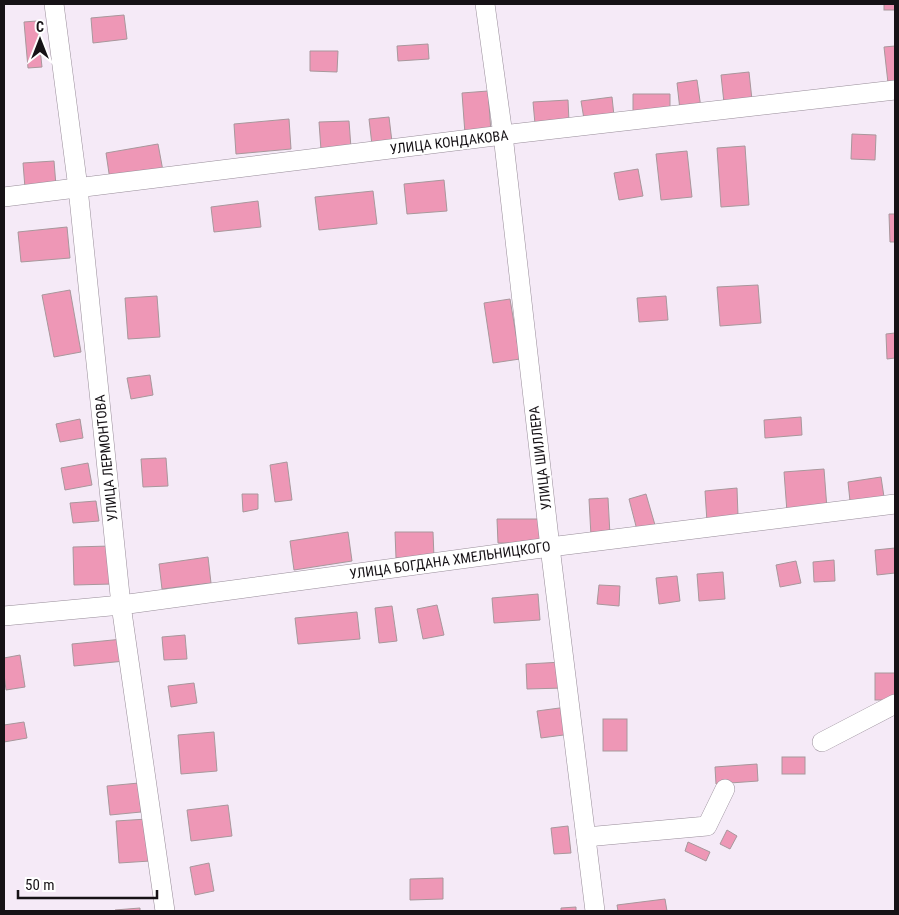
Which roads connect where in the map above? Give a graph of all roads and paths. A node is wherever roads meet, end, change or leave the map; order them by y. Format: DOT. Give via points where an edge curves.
graph roads {
  1 [pos="54,4"];
  2 [pos="485,4"];
  3 [pos="895,90"];
  4 [pos="503,135"];
  5 [pos="78,188"];
  6 [pos="4,196"];
  7 [pos="895,504"];
  8 [pos="550,547"];
  9 [pos="121,605"];
  10 [pos="4,616"];
  11 [pos="895,704"];
  12 [pos="822,742"];
  13 [pos="725,789"];
  14 [pos="586,837"];
  15 [pos="165,911"];
  16 [pos="595,911"];
  1 -- 5 [label="street, УЛИЦА ЛЕРМОНТОВА"];
  2 -- 4 [label="street, УЛИЦА ШИЛЛЕРА"];
  3 -- 4 [label="street, УЛИЦА КОНДАКОВА"];
  4 -- 5 [label="street, УЛИЦА КОНДАКОВА"];
  4 -- 8 [label="street, УЛИЦА ШИЛЛЕРА"];
  5 -- 6 [label="street, УЛИЦА КОНДАКОВА"];
  5 -- 9 [label="street, УЛИЦА ЛЕРМОНТОВА"];
  7 -- 8 [label="street, УЛИЦА БОГДАНА ХМЕЛЬНИЦКОГО"];
  8 -- 9 [label="street, УЛИЦА БОГДАНА ХМЕЛЬНИЦКОГО"];
  8 -- 14 [label="street, УЛИЦА ШИЛЛЕРА"];
  9 -- 10 [label="street, УЛИЦА БОГДАНА ХМЕЛЬНИЦКОГО"];
  9 -- 15 [label="street, УЛИЦА ЛЕРМОНТОВА"];
  11 -- 12 [label="street"];
  13 -- 14 [label="street" via="707,826"];
  14 -- 16 [label="street, УЛИЦА ШИЛЛЕРА"];
}
